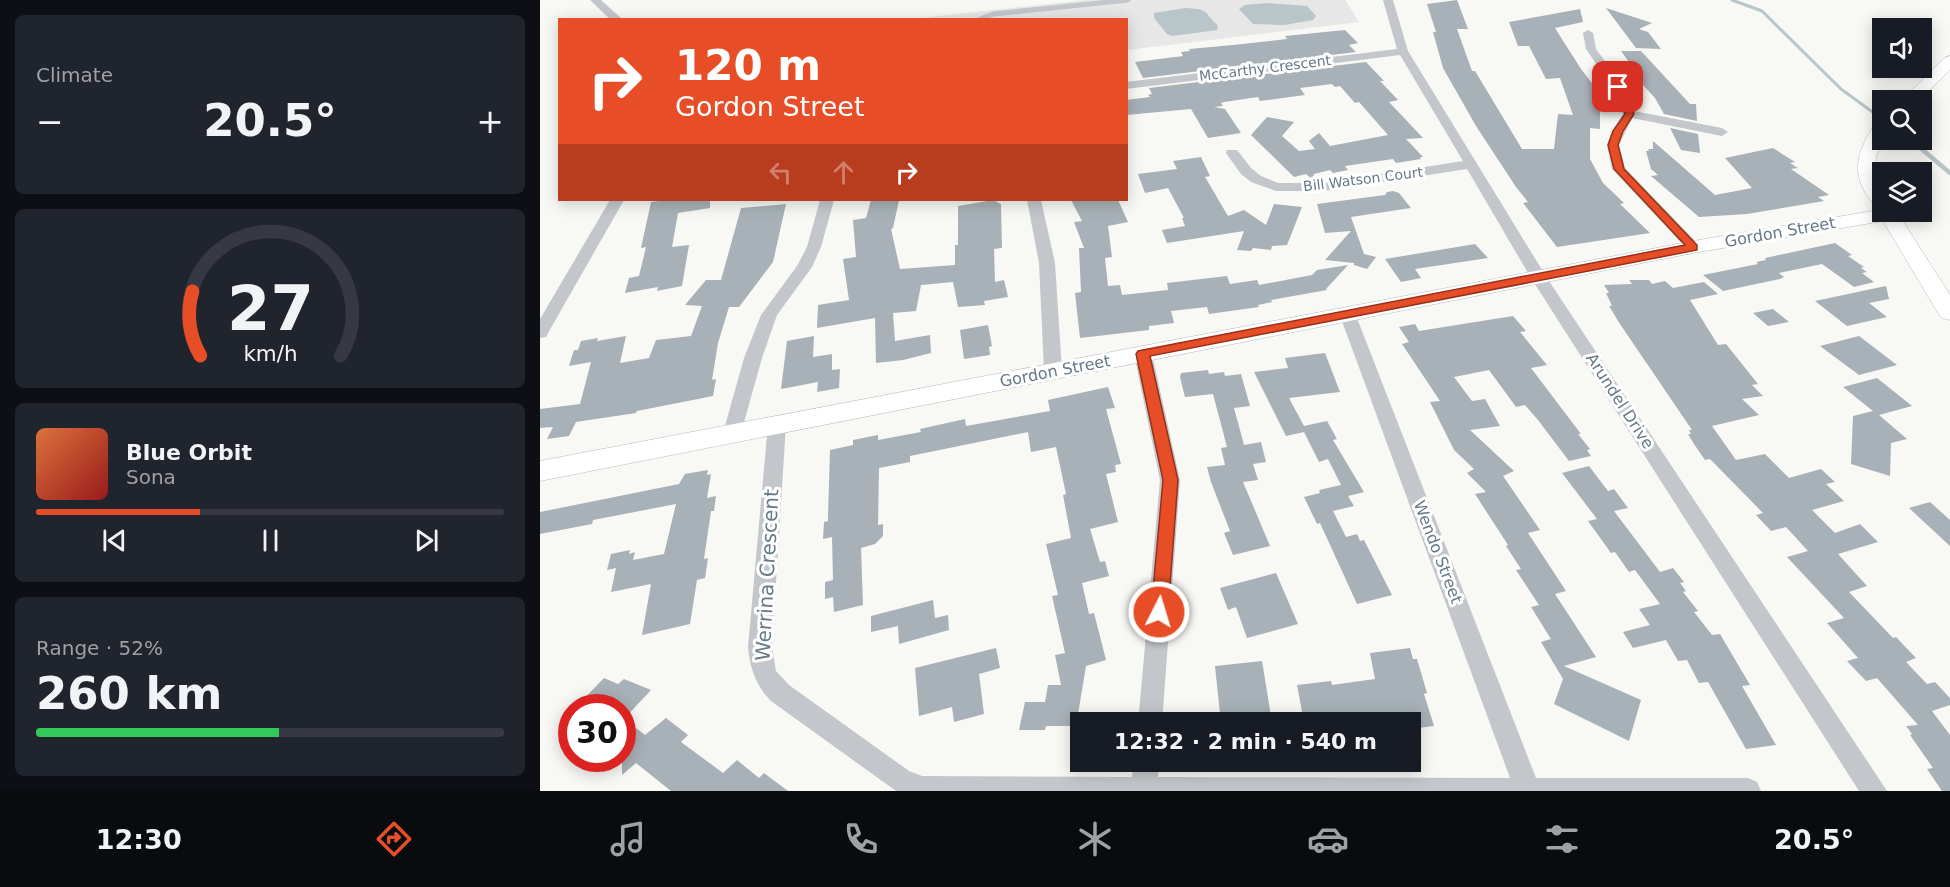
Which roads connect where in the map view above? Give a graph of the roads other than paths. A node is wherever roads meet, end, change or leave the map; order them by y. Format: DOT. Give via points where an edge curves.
graph roads {
  1 [pos="595,0"];
  2 [pos="1128,0"];
  3 [pos="1388,0"];
  4 [pos="616,18"];
  5 [pos="983,18"];
  6 [pos="1588,33"];
  7 [pos="1403,51"];
  8 [pos="1950,61"];
  9 [pos="1128,86"];
  10 [pos="1920,90"];
  11 [pos="1629,114"];
  12 [pos="1722,132"];
  13 [pos="1872,143"];
  14 [pos="1232,153"];
  15 [pos="1471,164"];
  16 [pos="1872,183"];
  17 [pos="616,201"];
  18 [pos="827,201"];
  19 [pos="1034,201"];
  20 [pos="1872,212"];
  21 [pos="1894,222"];
  22 [pos="1693,247"];
  23 [pos="1539,278"];
  24 [pos="1347,313"];
  25 [pos="1950,313"];
  26 [pos="540,333"];
  27 [pos="1143,354"];
  28 [pos="1053,371"];
  29 [pos="777,424"];
  30 [pos="732,433"];
  31 [pos="540,471"];
  32 [pos="1151,712"];
  33 [pos="1146,772"];
  34 [pos="1144,790"];
  35 [pos="1528,791"];
  36 [pos="1748,791"];
  37 [pos="1874,791"];
  1 -- 4 [label="street"];
  2 -- 5 [label="lane"];
  3 -- 7 [label="street, Arundel Drive"];
  6 -- 11 [label="street" via="1591,49 1618,87"];
  7 -- 9 [label="street, McCarthy Crescent"];
  7 -- 15 [label="street, Arundel Drive"];
  8 -- 10 [label="street"];
  11 -- 12 [label="street"];
  11 -- 22 [label="street" via="1613,145 1619,169"];
  13 -- 16 [label="street" via="1866,172"];
  14 -- 15 [label="street, Bill Watson Court" via="1256,179 1276,187 1323,187"];
  15 -- 23 [label="street, Arundel Drive"];
  17 -- 26 [label="street"];
  18 -- 30 [label="street" via="814,247 770,315 753,358"];
  19 -- 28 [label="street" via="1049,271"];
  20 -- 22 [label="street, Gordon Street"];
  21 -- 25 [label="street"];
  22 -- 23 [label="street, Gordon Street"];
  23 -- 24 [label="street, Gordon Street"];
  23 -- 37 [label="street, Arundel Drive"];
  24 -- 27 [label="street, Gordon Street"];
  24 -- 35 [label="street, Wendo Street"];
  27 -- 28 [label="street, Gordon Street"];
  27 -- 32 [label="street" via="1170,480"];
  28 -- 29 [label="street, Gordon Street"];
  29 -- 30 [label="street, Gordon Street"];
  29 -- 34 [label="street, Werrina Crescent" via="760,647 762,672 769,684 900,780 922,789"];
  30 -- 31 [label="street, Gordon Street"];
  33 -- 34 [label="street"];
  34 -- 35 [label="street, Werrina Crescent"];
  35 -- 36 [label="street, Werrina Crescent"];
}
